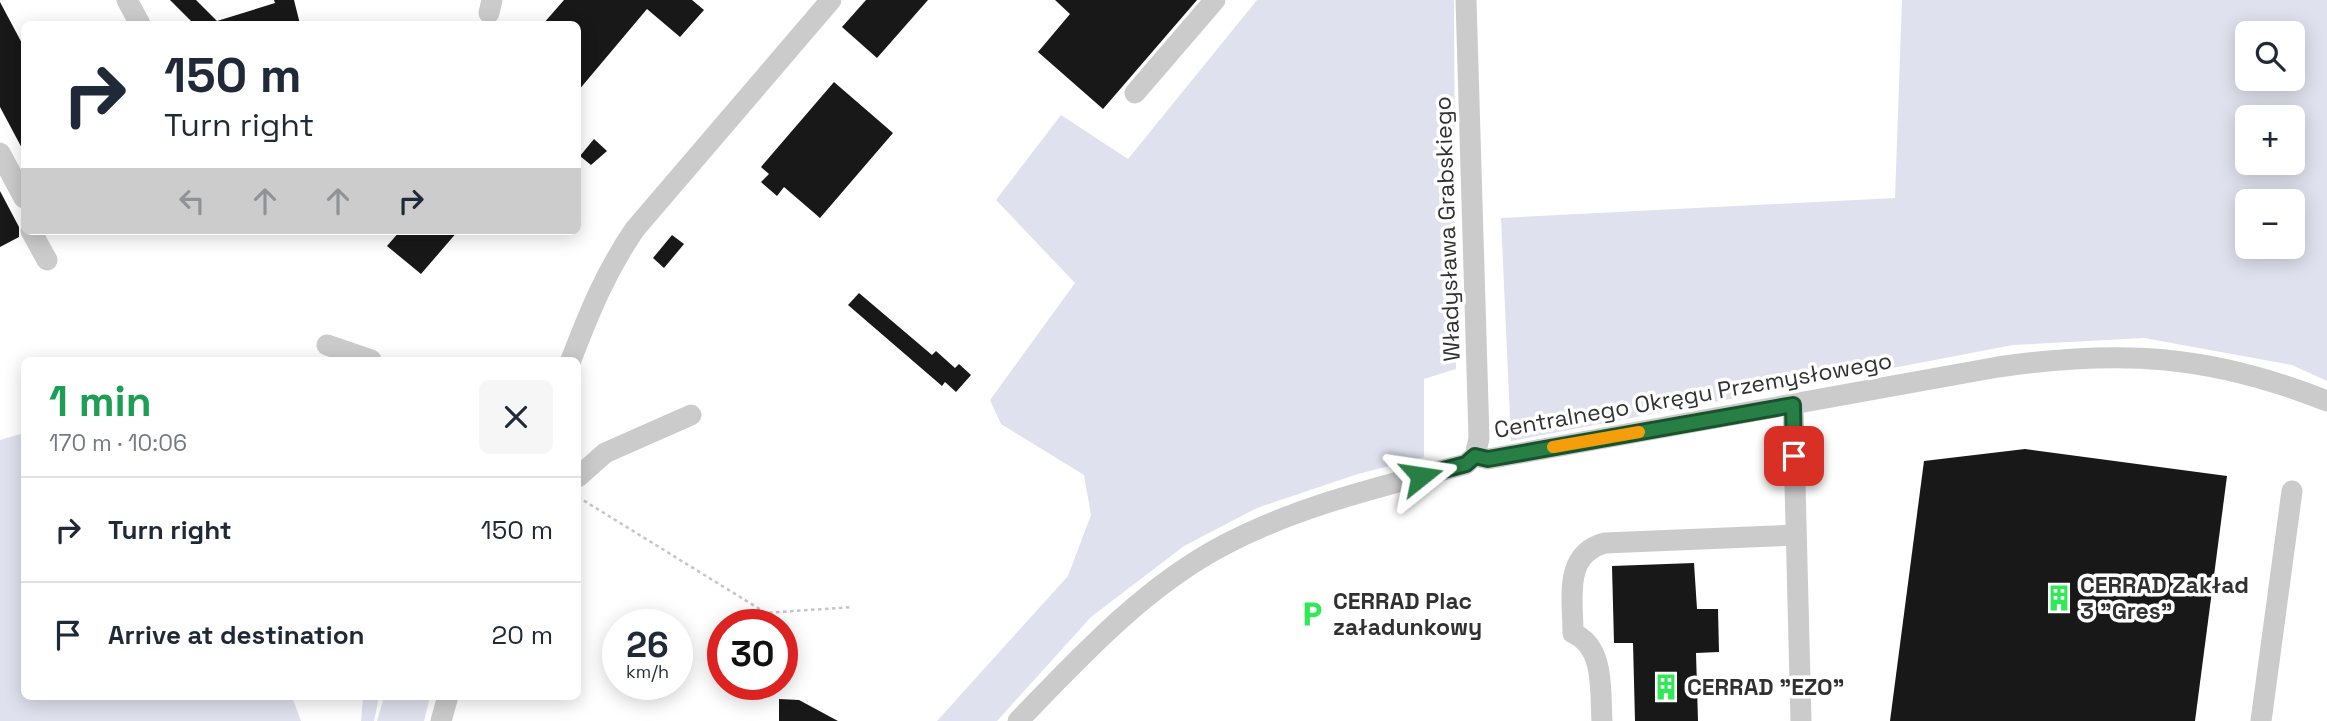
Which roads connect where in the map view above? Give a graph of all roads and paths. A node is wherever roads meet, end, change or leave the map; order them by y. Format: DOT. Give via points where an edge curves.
graph roads {
  1 [pos="127,0"];
  2 [pos="831,0"];
  3 [pos="1215,0"];
  4 [pos="1466,0"];
  5 [pos="138,21"];
  6 [pos="1135,93"];
  7 [pos="0,153"];
  8 [pos="21,192"];
  9 [pos="33,235"];
  10 [pos="47,260"];
  11 [pos="327,345"];
  12 [pos="361,357"];
  13 [pos="573,357"];
  14 [pos="2327,401"];
  15 [pos="1793,405"];
  16 [pos="691,415"];
  17 [pos="1475,456"];
  18 [pos="581,474"];
  19 [pos="2292,491"];
  20 [pos="581,499"];
  21 [pos="1796,535"];
  22 [pos="852,607"];
  23 [pos="447,700"];
  24 [pos="441,721"];
  25 [pos="1018,721"];
  26 [pos="1602,721"];
  27 [pos="1801,721"];
  28 [pos="2261,721"];
  1 -- 5 [label="street"];
  2 -- 13 [label="street" via="635,229 594,298"];
  3 -- 6 [label="street"];
  4 -- 17 [label="street, Władysława Grabskiego" via="1479,438"];
  7 -- 8 [label="street"];
  9 -- 10 [label="street"];
  11 -- 12 [label="street"];
  14 -- 15 [label="street, Centralnego Okręgu Przemysłowego" via="2218,366 2124,355 2010,365"];
  15 -- 17 [label="street, Centralnego Okręgu Przemysłowego" via="1488,459"];
  15 -- 21 [label="street"];
  16 -- 18 [label="street" via="605,453"];
  17 -- 25 [label="street, Centralnego Okręgu Przemysłowego" via="1466,464 1292,514 1223,546 1133,608"];
  19 -- 28 [label="street"];
  20 -- 22 [label="path" via="766,613"];
  21 -- 26 [label="street" via="1605,543 1583,554 1573,573 1573,633 1585,639 1596,656"];
  21 -- 27 [label="street"];
  23 -- 24 [label="street"];
}
